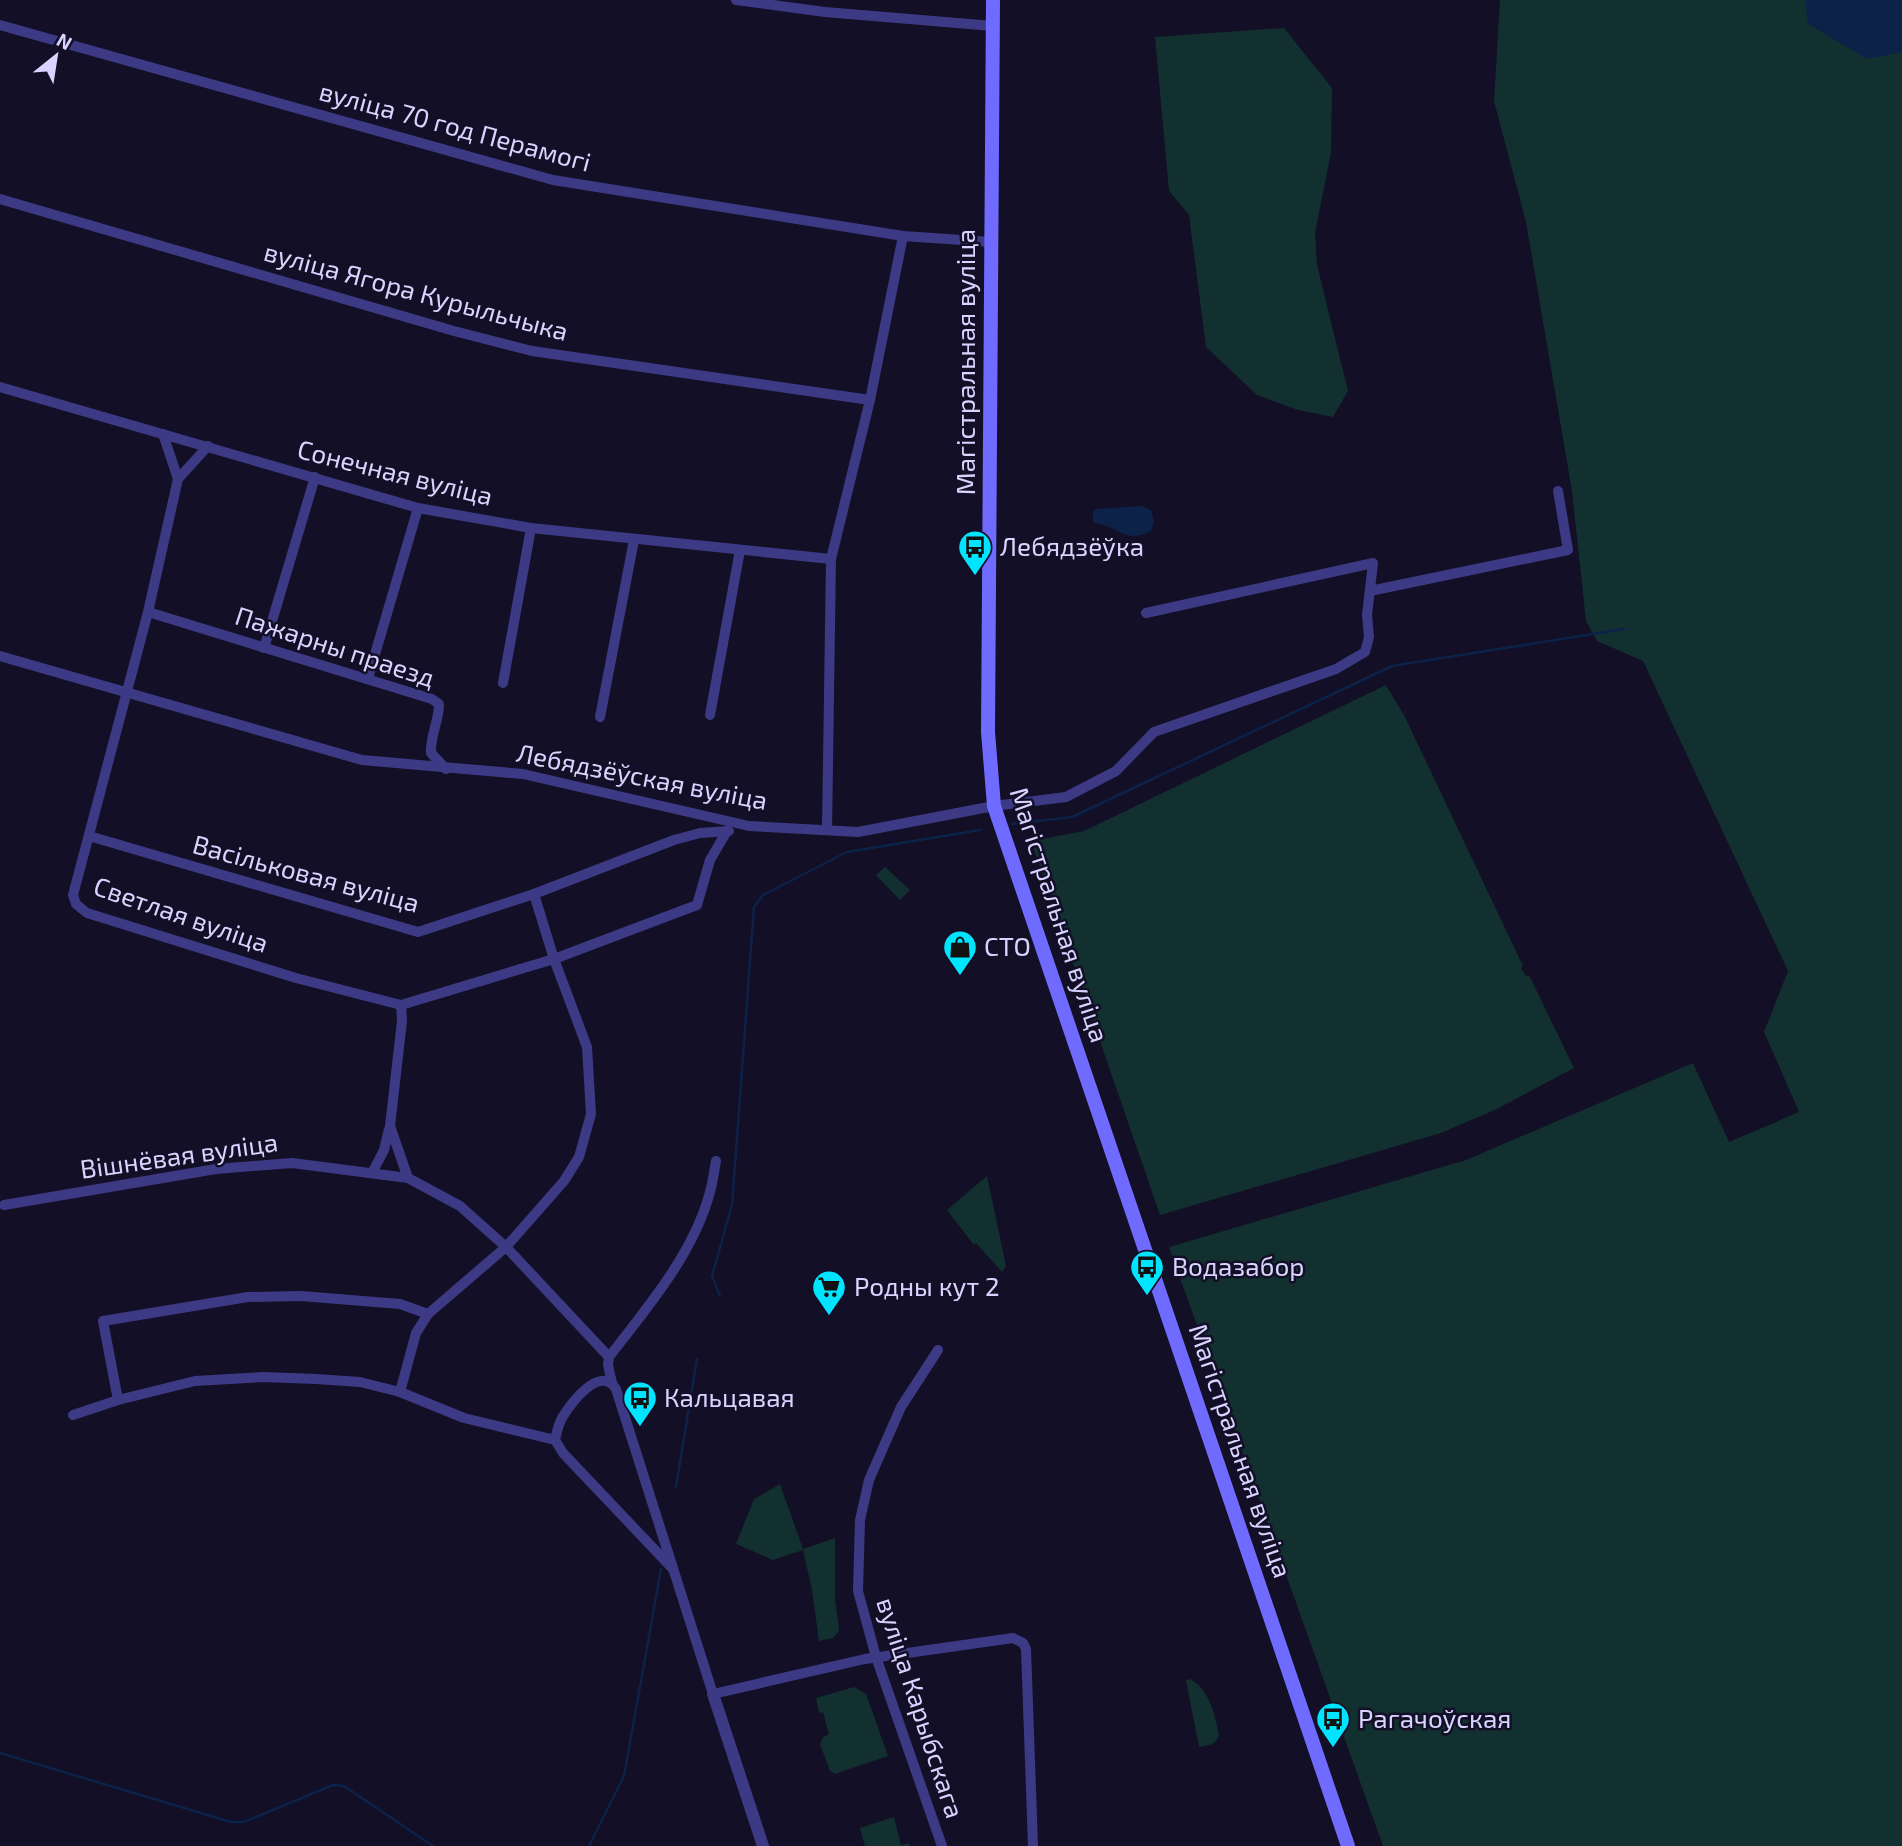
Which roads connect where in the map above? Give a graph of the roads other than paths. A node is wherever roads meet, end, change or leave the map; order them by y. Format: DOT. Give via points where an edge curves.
graph roads {
  1 [pos="736,0"];
  2 [pos="993,0"];
  3 [pos="0,25"];
  4 [pos="993,26"];
  5 [pos="0,199"];
  6 [pos="903,236"];
  7 [pos="991,242"];
  8 [pos="0,387"];
  9 [pos="870,400"];
  10 [pos="163,434"];
  11 [pos="208,446"];
  12 [pos="315,477"];
  13 [pos="178,479"];
  14 [pos="1558,491"];
  15 [pos="418,508"];
  16 [pos="531,528"];
  17 [pos="634,540"];
  18 [pos="740,550"];
  19 [pos="831,559"];
  20 [pos="1370,591"];
  21 [pos="148,612"];
  22 [pos="1146,614"];
  23 [pos="264,648"];
  24 [pos="0,656"];
  25 [pos="368,678"];
  26 [pos="503,683"];
  27 [pos="127,693"];
  28 [pos="710,715"];
  29 [pos="600,717"];
  30 [pos="446,769"];
  31 [pos="994,806"];
  32 [pos="702,815"];
  33 [pos="749,826"];
  34 [pos="827,830"];
  35 [pos="727,831"];
  36 [pos="700,833"];
  37 [pos="89,836"];
  38 [pos="534,894"];
  39 [pos="554,959"];
  40 [pos="401,1006"];
  41 [pos="390,1126"];
  42 [pos="716,1161"];
  43 [pos="372,1173"];
  44 [pos="408,1178"];
  45 [pos="4,1205"];
  46 [pos="506,1247"];
  47 [pos="428,1314"];
  48 [pos="938,1350"];
  49 [pos="609,1357"];
  50 [pos="612,1383"];
  51 [pos="400,1392"];
  52 [pos="118,1400"];
  53 [pos="73,1415"];
  54 [pos="555,1440"];
  55 [pos="672,1568"];
  56 [pos="876,1657"];
  57 [pos="713,1694"];
  58 [pos="763,1846"];
  59 [pos="942,1846"];
  60 [pos="1033,1846"];
  61 [pos="1348,1846"];
  1 -- 4 [label="street"];
  2 -- 4 [label="main road, Магістральная вуліца"];
  3 -- 6 [label="street, вуліца 70 год Перамогі" via="553,180"];
  4 -- 7 [label="main road, Магістральная вуліца"];
  5 -- 9 [label="street, вуліца Ягора Курыльчыка" via="532,351"];
  6 -- 7 [label="street, вуліца 70 год Перамогі"];
  6 -- 9 [label="street"];
  7 -- 31 [label="main road, Магістральная вуліца" via="988,732"];
  8 -- 10 [label="street, Сонечная вуліца"];
  9 -- 19 [label="street"];
  10 -- 11 [label="street, Сонечная вуліца"];
  10 -- 13 [label="street"];
  11 -- 12 [label="street, Сонечная вуліца"];
  11 -- 13 [label="street"];
  12 -- 15 [label="street, Сонечная вуліца"];
  12 -- 23 [label="street"];
  13 -- 21 [label="street, Светлая вуліца"];
  14 -- 20 [label="street" via="1568,550"];
  15 -- 16 [label="street, Сонечная вуліца"];
  15 -- 25 [label="street"];
  16 -- 17 [label="street, Сонечная вуліца"];
  16 -- 26 [label="street"];
  17 -- 18 [label="street, Сонечная вуліца"];
  17 -- 29 [label="street"];
  18 -- 19 [label="street, Сонечная вуліца"];
  18 -- 28 [label="street"];
  19 -- 34 [label="street"];
  20 -- 22 [label="street" via="1373,563"];
  20 -- 31 [label="street, Лебядзёўская вуліца" via="1365,652 1336,669 1154,732 1116,771 1066,797"];
  21 -- 23 [label="street, Пажарны праезд"];
  21 -- 27 [label="street, Светлая вуліца"];
  23 -- 25 [label="street, Пажарны праезд"];
  24 -- 27 [label="street, Лебядзёўская вуліца"];
  25 -- 30 [label="street, Пажарны праезд" via="439,704 431,753"];
  27 -- 30 [label="street, Лебядзёўская вуліца" via="362,760"];
  27 -- 37 [label="street, Светлая вуліца"];
  30 -- 32 [label="street, Лебядзёўская вуліца" via="523,774"];
  31 -- 34 [label="street, Лебядзёўская вуліца" via="858,832"];
  31 -- 61 [label="main road, Магістральная вуліца"];
  32 -- 33 [label="street, Лебядзёўская вуліца"];
  32 -- 36 [label="street"];
  33 -- 34 [label="street, Лебядзёўская вуліца"];
  33 -- 35 [label="street, Васільковая вуліца"];
  35 -- 36 [label="street, Васільковая вуліца"];
  35 -- 39 [label="street" via="710,860 697,905"];
  36 -- 38 [label="street, Васільковая вуліца"];
  37 -- 38 [label="street, Васільковая вуліца" via="418,932"];
  37 -- 40 [label="street, Светлая вуліца" via="73,895 87,913"];
  38 -- 39 [label="street"];
  39 -- 40 [label="street"];
  39 -- 46 [label="street" via="587,1048 591,1114 579,1157 564,1181"];
  40 -- 41 [label="street"];
  41 -- 43 [label="street"];
  41 -- 44 [label="street"];
  42 -- 49 [label="street" via="698,1225 665,1285"];
  43 -- 44 [label="street, Вішнёвая вуліца"];
  43 -- 45 [label="street, Вішнёвая вуліца" via="292,1163 216,1169"];
  44 -- 46 [label="street, Вішнёвая вуліца" via="460,1206"];
  46 -- 47 [label="street"];
  46 -- 49 [label="street, Вішнёвая вуліца"];
  47 -- 51 [label="street" via="416,1333"];
  47 -- 52 [label="street" via="400,1304 248,1297 103,1321"];
  48 -- 56 [label="street, вуліца Карыбскага" via="895,1418 862,1506 858,1591"];
  49 -- 50 [label="street"];
  50 -- 54 [label="street" via="597,1382 585,1390 562,1418"];
  50 -- 55 [label="street"];
  51 -- 52 [label="street" via="360,1381 263,1377 195,1381"];
  51 -- 54 [label="street" via="464,1418"];
  52 -- 53 [label="street"];
  54 -- 55 [label="street"];
  55 -- 57 [label="street"];
  56 -- 57 [label="street"];
  56 -- 59 [label="street, вуліца Карыбскага"];
  56 -- 60 [label="street" via="1013,1639 1023,1643"];
  57 -- 58 [label="street"];
}
